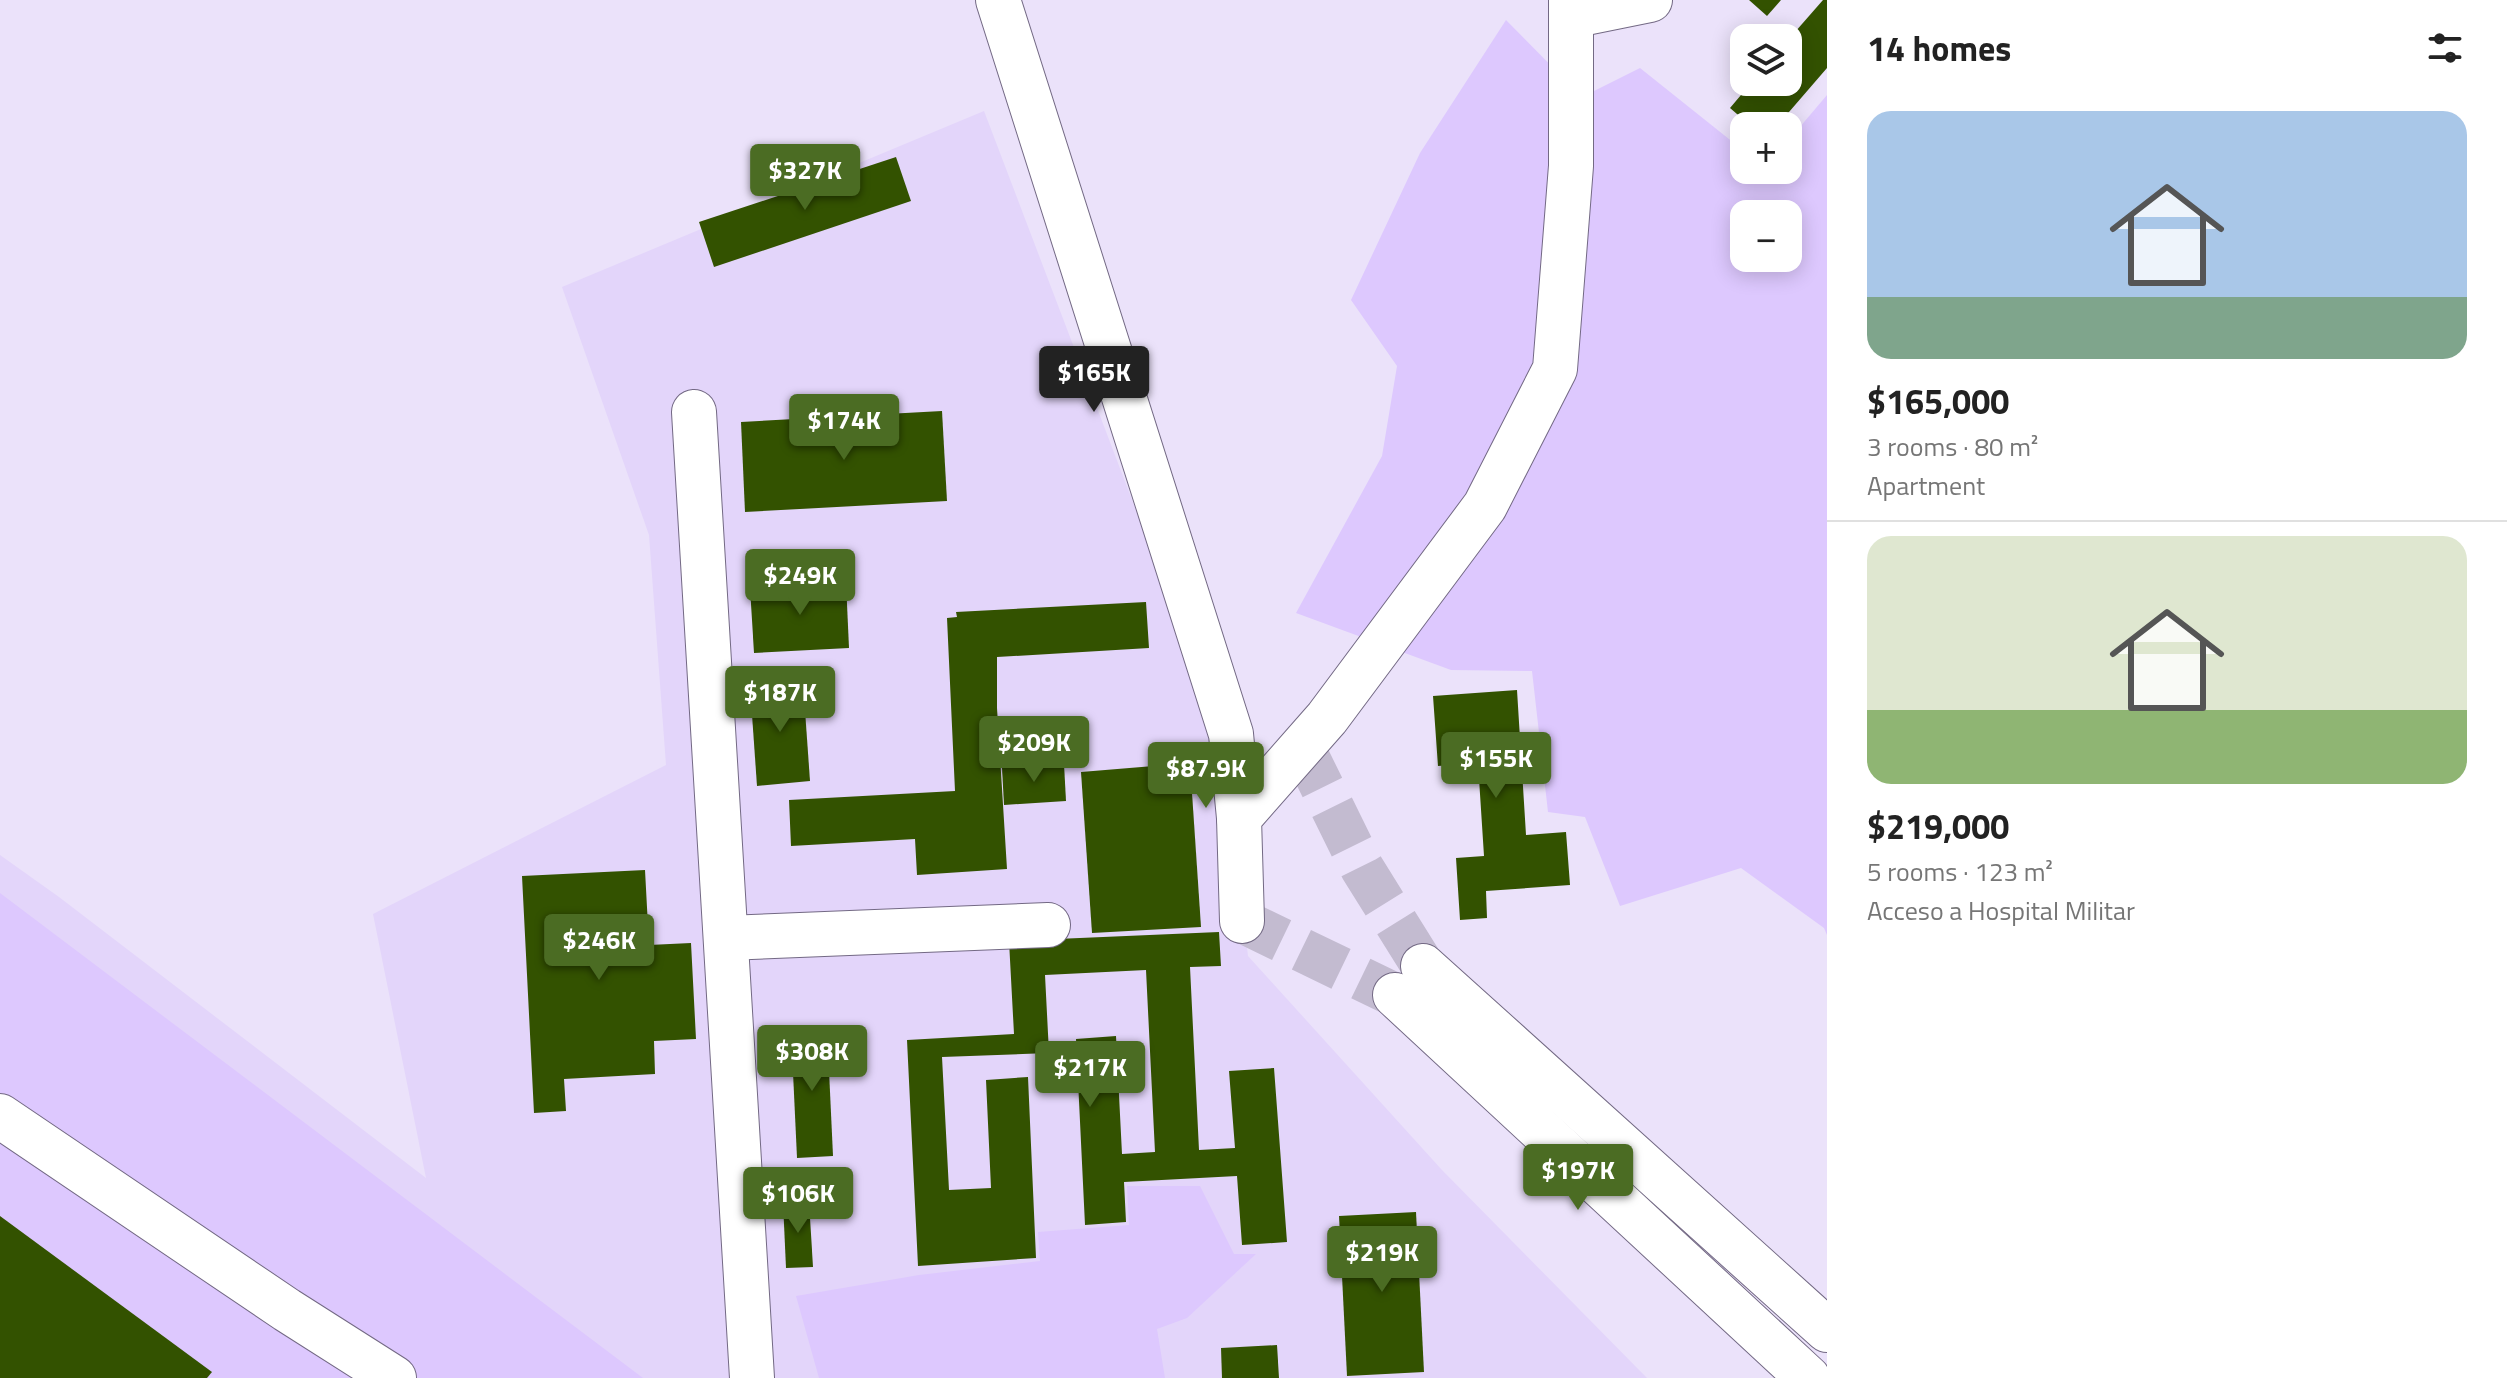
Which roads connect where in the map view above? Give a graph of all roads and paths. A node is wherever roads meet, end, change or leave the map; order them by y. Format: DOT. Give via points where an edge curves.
graph roads {
  1 [pos="998,0"];
  2 [pos="1650,0"];
  3 [pos="1571,8"];
  4 [pos="694,412"];
  5 [pos="1239,818"];
  6 [pos="1242,921"];
  7 [pos="1048,925"];
  8 [pos="726,938"];
  9 [pos="0,1116"];
  10 [pos="1827,1330"];
  11 [pos="754,1372"];
  12 [pos="394,1378"];
  13 [pos="1808,1378"];
  1 -- 5 [label="street" via="1231,734"];
  2 -- 3 [label="street"];
  3 -- 5 [label="street" via="1571,166 1555,369 1485,506 1303,748"];
  4 -- 8 [label="street"];
  5 -- 6 [label="street"];
  7 -- 8 [label="street"];
  8 -- 11 [label="street"];
  9 -- 12 [label="street"];
  10 -- 13 [label="street" via="1409,981"];
}
